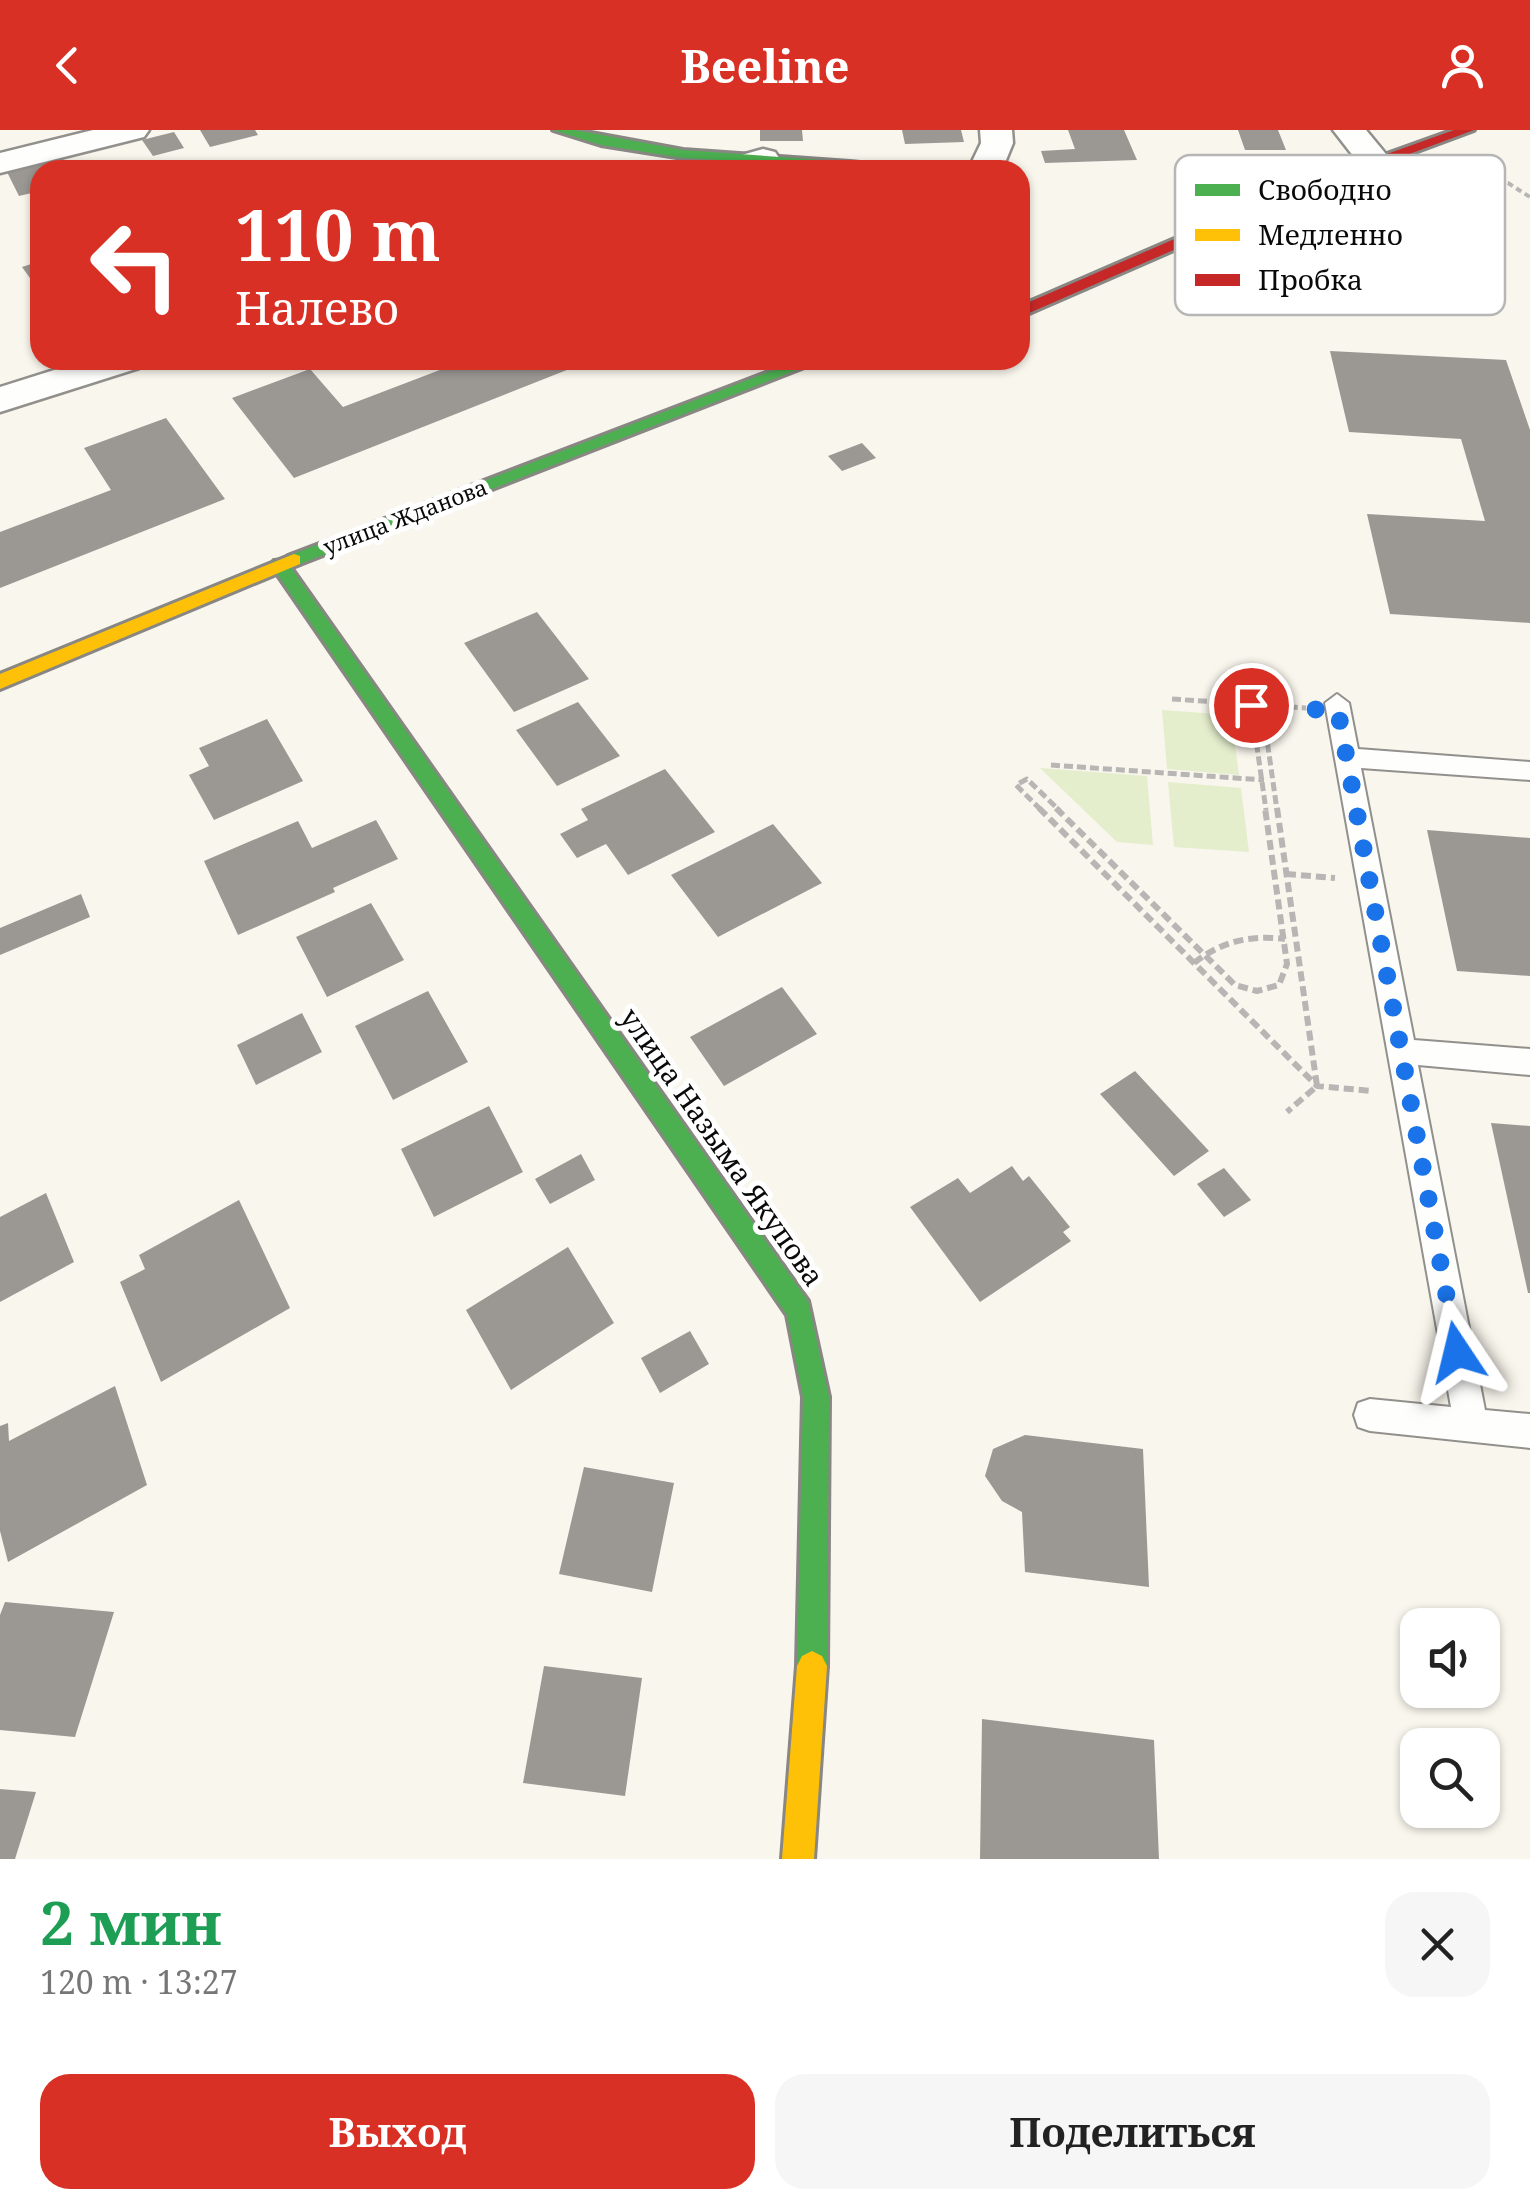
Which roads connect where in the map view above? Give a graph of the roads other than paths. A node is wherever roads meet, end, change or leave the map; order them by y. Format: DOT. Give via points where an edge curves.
graph roads {
  1 [pos="133,130"];
  2 [pos="560,130"];
  3 [pos="996,130"];
  4 [pos="1349,130"];
  5 [pos="1467,130"];
  6 [pos="1370,155"];
  7 [pos="1383,155"];
  8 [pos="762,159"];
  9 [pos="759,160"];
  10 [pos="774,160"];
  11 [pos="988,160"];
  12 [pos="0,163"];
  13 [pos="1175,244"];
  14 [pos="1030,308"];
  15 [pos="94,370"];
  16 [pos="788,370"];
  17 [pos="0,400"];
  18 [pos="280,565"];
  19 [pos="0,682"];
  20 [pos="1338,707"];
  21 [pos="1347,758"];
  22 [pos="1530,771"];
  23 [pos="1402,1051"];
  24 [pos="1530,1062"];
  25 [pos="1370,1415"];
  26 [pos="1471,1425"];
  27 [pos="1530,1431"];
  28 [pos="798,1859"];
  1 -- 12 [label="street"];
  2 -- 8 [label="street" via="655,153"];
  3 -- 11 [label="street"];
  4 -- 6 [label="street"];
  5 -- 7 [label="street"];
  8 -- 9 [label="street"];
  8 -- 10 [label="street"];
  13 -- 14 [label="street"];
  15 -- 17 [label="street"];
  16 -- 18 [label="street, улица Жданова"];
  18 -- 19 [label="street, улица Жданова"];
  18 -- 28 [label="street, улица Назыма Якупова" via="799,1310 816,1397 812,1660"];
  20 -- 21 [label="lane"];
  21 -- 22 [label="lane"];
  21 -- 23 [label="lane"];
  23 -- 24 [label="lane"];
  23 -- 26 [label="lane"];
  25 -- 26 [label="lane"];
  26 -- 27 [label="lane"];
}
